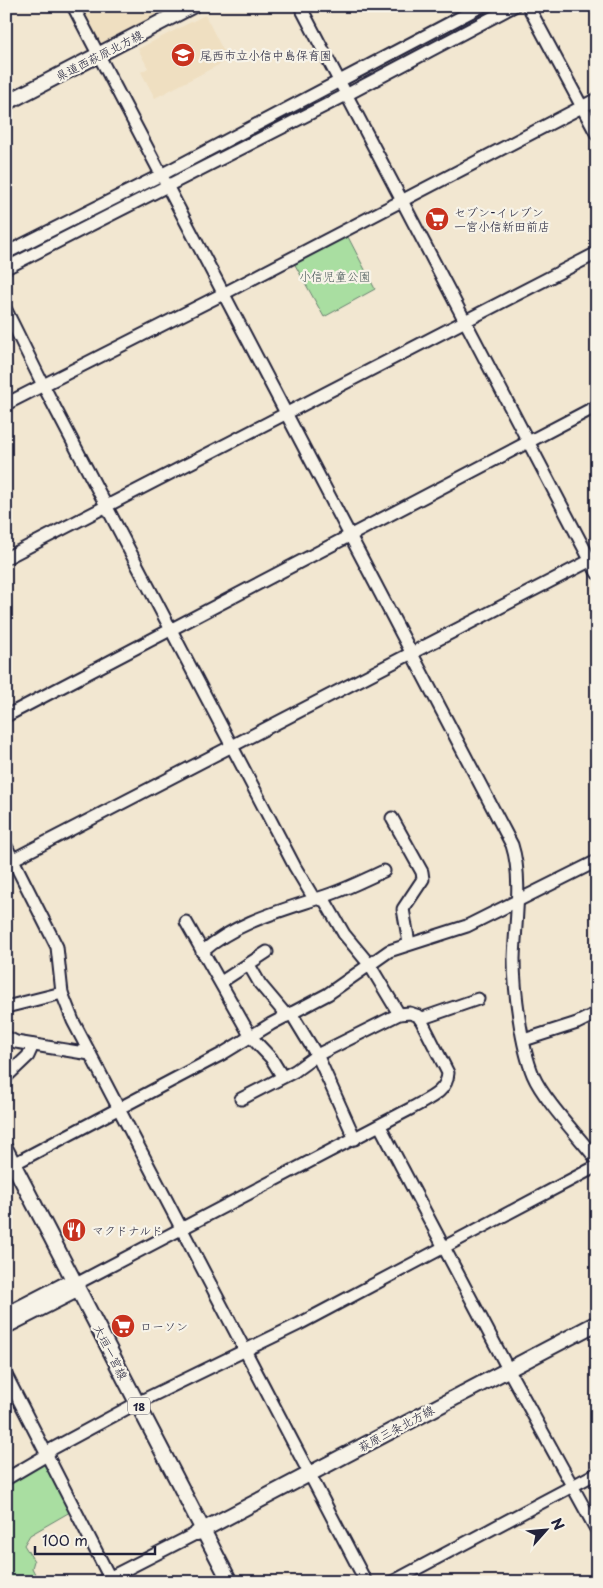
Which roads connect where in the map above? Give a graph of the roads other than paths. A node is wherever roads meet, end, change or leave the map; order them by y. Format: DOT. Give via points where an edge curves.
graph roads {
  1 [pos="73,6"];
  2 [pos="192,6"];
  3 [pos="300,6"];
  4 [pos="482,6"];
  5 [pos="514,6"];
  6 [pos="528,6"];
  7 [pos="98,55"];
  8 [pos="339,82"];
  9 [pos="348,94"];
  10 [pos="597,99"];
  11 [pos="6,103"];
  12 [pos="582,107"];
  13 [pos="597,135"];
  14 [pos="161,175"];
  15 [pos="167,186"];
  16 [pos="402,200"];
  17 [pos="597,252"];
  18 [pos="6,253"];
  19 [pos="6,268"];
  20 [pos="223,294"];
  21 [pos="6,310"];
  22 [pos="466,321"];
  23 [pos="43,385"];
  24 [pos="6,404"];
  25 [pos="597,406"];
  26 [pos="286,414"];
  27 [pos="529,442"];
  28 [pos="106,505"];
  29 [pos="350,536"];
  30 [pos="6,558"];
  31 [pos="593,558"];
  32 [pos="597,573"];
  33 [pos="171,629"];
  34 [pos="411,653"];
  35 [pos="6,716"];
  36 [pos="233,746"];
  37 [pos="392,818"];
  38 [pos="6,846"];
  39 [pos="10,861"];
  40 [pos="597,861"];
  41 [pos="384,871"];
  42 [pos="318,898"];
  43 [pos="517,902"];
  44 [pos="186,922"];
  45 [pos="409,943"];
  46 [pos="202,952"];
  47 [pos="267,952"];
  48 [pos="370,964"];
  49 [pos="249,965"];
  50 [pos="221,982"];
  51 [pos="62,993"];
  52 [pos="478,999"];
  53 [pos="6,1007"];
  54 [pos="597,1013"];
  55 [pos="289,1014"];
  56 [pos="399,1014"];
  57 [pos="420,1019"];
  58 [pos="6,1037"];
  59 [pos="251,1037"];
  60 [pos="524,1040"];
  61 [pos="34,1045"];
  62 [pos="90,1054"];
  63 [pos="317,1055"];
  64 [pos="282,1076"];
  65 [pos="6,1077"];
  66 [pos="241,1099"];
  67 [pos="118,1108"];
  68 [pos="380,1126"];
  69 [pos="355,1139"];
  70 [pos="6,1150"];
  71 [pos="597,1160"];
  72 [pos="8,1166"];
  73 [pos="597,1166"];
  74 [pos="181,1228"];
  75 [pos="444,1248"];
  76 [pos="71,1287"];
  77 [pos="6,1315"];
  78 [pos="597,1323"];
  79 [pos="6,1326"];
  80 [pos="244,1350"];
  81 [pos="508,1369"];
  82 [pos="6,1375"];
  83 [pos="134,1405"];
  84 [pos="47,1455"];
  85 [pos="597,1473"];
  86 [pos="309,1474"];
  87 [pos="6,1479"];
  88 [pos="573,1485"];
  89 [pos="200,1531"];
  90 [pos="597,1531"];
  91 [pos="108,1580"];
  92 [pos="222,1582"];
  93 [pos="230,1582"];
  94 [pos="366,1582"];
  95 [pos="392,1582"];
  1 -- 7 [label="street"];
  2 -- 7 [label="main road, 県道西萩原北方線"];
  3 -- 8 [label="street"];
  4 -- 8 [label="street"];
  5 -- 9 [label="street"];
  6 -- 12 [label="street"];
  7 -- 11 [label="main road, 県道西萩原北方線"];
  7 -- 14 [label="street"];
  8 -- 9 [label="street"];
  8 -- 14 [label="street"];
  9 -- 15 [label="street"];
  9 -- 16 [label="street"];
  10 -- 12 [label="street"];
  12 -- 13 [label="street"];
  12 -- 16 [label="street"];
  14 -- 15 [label="street"];
  14 -- 18 [label="street"];
  15 -- 19 [label="street"];
  15 -- 20 [label="street"];
  16 -- 20 [label="street"];
  16 -- 22 [label="street"];
  17 -- 22 [label="street"];
  20 -- 23 [label="street"];
  20 -- 26 [label="street"];
  21 -- 23 [label="street"];
  22 -- 26 [label="street"];
  22 -- 27 [label="street"];
  23 -- 24 [label="street"];
  23 -- 28 [label="street"];
  25 -- 27 [label="street"];
  26 -- 28 [label="street"];
  26 -- 29 [label="street"];
  27 -- 29 [label="street"];
  27 -- 31 [label="street"];
  28 -- 30 [label="street"];
  28 -- 33 [label="street"];
  29 -- 33 [label="street"];
  29 -- 34 [label="street"];
  31 -- 32 [label="street"];
  31 -- 34 [label="street"];
  33 -- 35 [label="street"];
  33 -- 36 [label="street"];
  34 -- 36 [label="street"];
  34 -- 43 [label="street" via="512,845"];
  36 -- 39 [label="street"];
  36 -- 42 [label="street" via="295,867 313,897"];
  37 -- 45 [label="street" via="423,879 403,909"];
  38 -- 39 [label="street"];
  39 -- 51 [label="street" via="57,947"];
  40 -- 43 [label="street"];
  41 -- 42 [label="street"];
  42 -- 46 [label="street" via="235,928"];
  42 -- 48 [label="street" via="325,901 344,934"];
  43 -- 45 [label="street" via="467,926"];
  43 -- 60 [label="street" via="515,982"];
  44 -- 46 [label="street"];
  45 -- 48 [label="street"];
  46 -- 50 [label="street"];
  47 -- 49 [label="street"];
  48 -- 55 [label="street" via="328,994"];
  48 -- 56 [label="street"];
  49 -- 50 [label="street"];
  49 -- 55 [label="street" via="260,984"];
  50 -- 59 [label="street"];
  51 -- 53 [label="street"];
  51 -- 62 [label="street"];
  52 -- 57 [label="street"];
  54 -- 60 [label="street"];
  55 -- 59 [label="street"];
  55 -- 63 [label="street"];
  56 -- 57 [label="street" via="410,1013"];
  56 -- 63 [label="street"];
  57 -- 68 [label="street" via="448,1073 448,1082 442,1091"];
  58 -- 61 [label="street"];
  59 -- 64 [label="street" via="271,1058"];
  59 -- 67 [label="street"];
  60 -- 71 [label="street" via="533,1075"];
  61 -- 62 [label="street"];
  61 -- 65 [label="street" via="28,1056"];
  62 -- 67 [label="street"];
  63 -- 64 [label="street"];
  63 -- 69 [label="street"];
  64 -- 66 [label="street"];
  67 -- 72 [label="street"];
  67 -- 74 [label="street"];
  68 -- 69 [label="street"];
  68 -- 75 [label="street"];
  69 -- 74 [label="street"];
  70 -- 72 [label="main road, 大垣一宮線 / 18"];
  72 -- 76 [label="main road, 大垣一宮線 / 18"];
  73 -- 75 [label="street"];
  74 -- 76 [label="street"];
  74 -- 80 [label="street"];
  75 -- 80 [label="street"];
  75 -- 81 [label="street"];
  76 -- 77 [label="main road"];
  76 -- 79 [label="main road"];
  76 -- 83 [label="main road, 大垣一宮線 / 18"];
  78 -- 81 [label="main road, 萩原三条北方線"];
  80 -- 83 [label="street"];
  80 -- 86 [label="street"];
  81 -- 86 [label="main road, 萩原三条北方線"];
  81 -- 88 [label="street"];
  82 -- 84 [label="street"];
  83 -- 84 [label="street" via="52,1449"];
  83 -- 89 [label="main road, 大垣一宮線 / 18"];
  84 -- 87 [label="street"];
  84 -- 91 [label="street"];
  85 -- 88 [label="street"];
  86 -- 89 [label="main road, 萩原三条北方線"];
  86 -- 94 [label="street"];
  88 -- 90 [label="street"];
  88 -- 95 [label="street"];
  89 -- 91 [label="street"];
  89 -- 92 [label="main road, 大垣一宮線 / 18"];
  89 -- 93 [label="main road, 大垣一宮線 / 18"];
}
